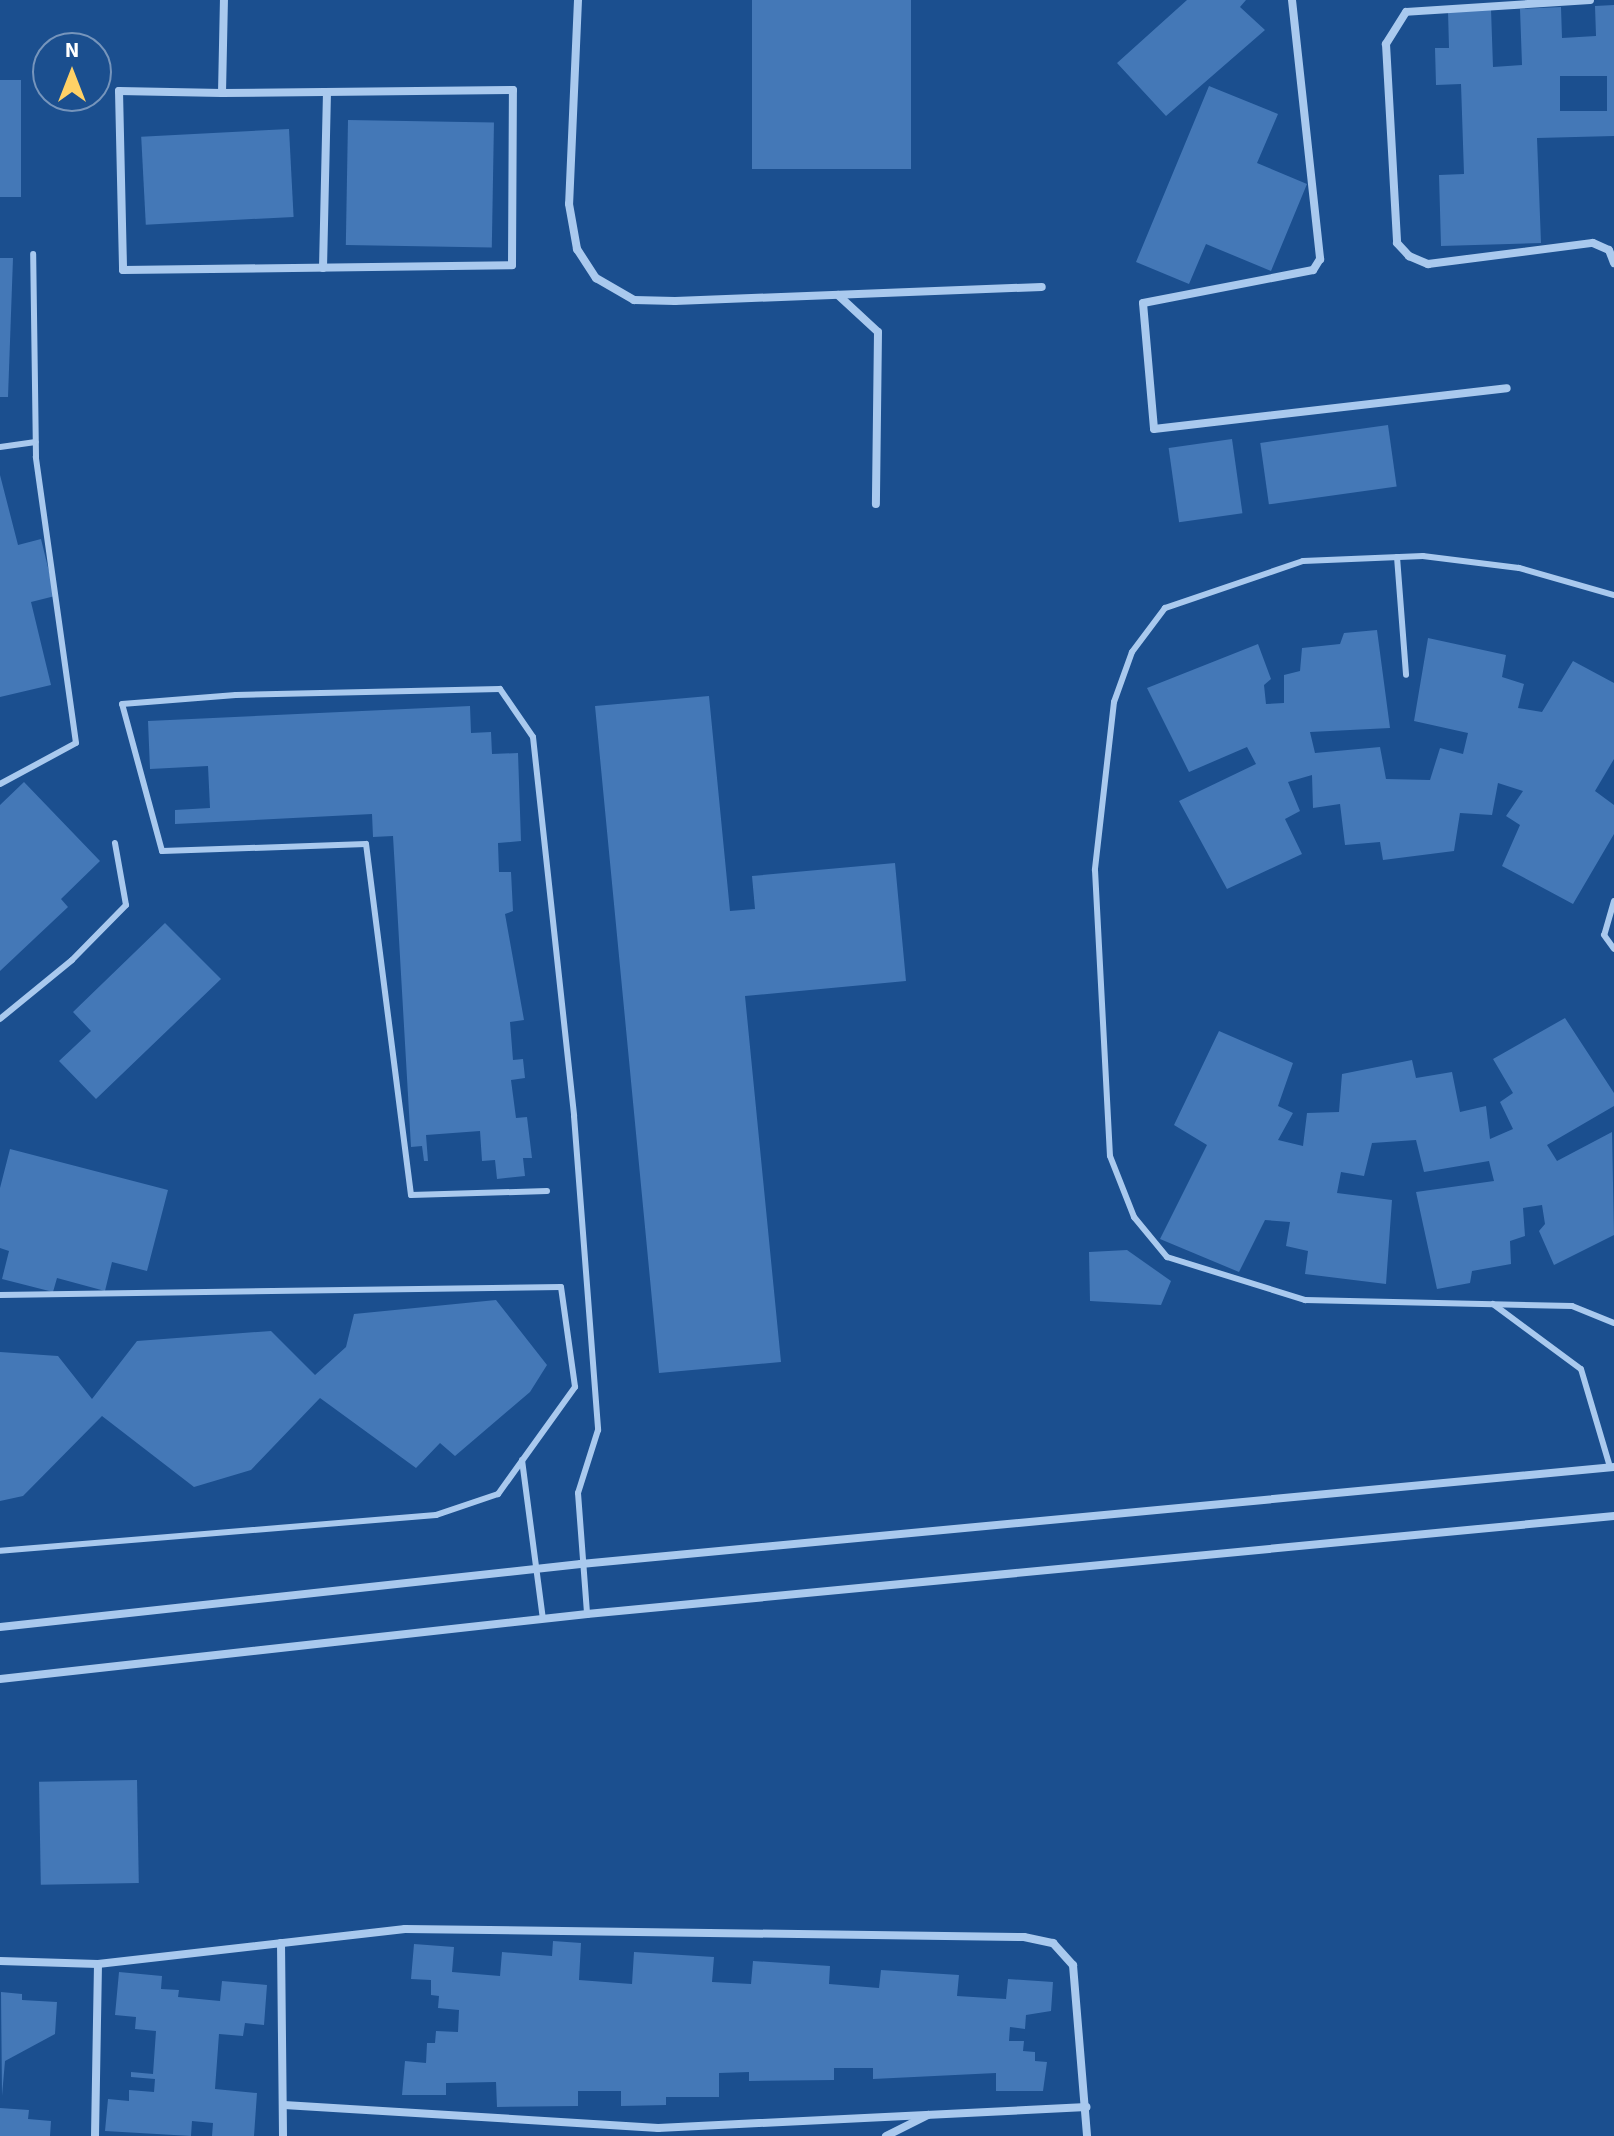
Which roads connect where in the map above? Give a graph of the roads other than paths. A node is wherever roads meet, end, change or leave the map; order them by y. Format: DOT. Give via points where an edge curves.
graph roads {
  1 [pos="224,0"];
  2 [pos="578,0"];
  3 [pos="1292,0"];
  4 [pos="1590,0"];
  5 [pos="327,92"];
  6 [pos="222,93"];
  7 [pos="33,254"];
  8 [pos="1614,263"];
  9 [pos="323,268"];
  10 [pos="1042,287"];
  11 [pos="838,295"];
  12 [pos="1507,388"];
  13 [pos="36,442"];
  14 [pos="0,447"];
  15 [pos="876,504"];
  16 [pos="1397,557"];
  17 [pos="1614,595"];
  18 [pos="1406,675"];
  19 [pos="0,784"];
  20 [pos="115,843"];
  21 [pos="1614,901"];
  22 [pos="1614,949"];
  23 [pos="0,1019"];
  24 [pos="547,1191"];
  25 [pos="0,1295"];
  26 [pos="1491,1303"];
  27 [pos="1614,1323"];
  28 [pos="522,1460"];
  29 [pos="1612,1467"];
  30 [pos="1614,1516"];
  31 [pos="0,1551"];
  32 [pos="581,1564"];
  33 [pos="536,1569"];
  34 [pos="587,1614"];
  35 [pos="543,1619"];
  36 [pos="0,1627"];
  37 [pos="0,1679"];
  38 [pos="281,1943"];
  39 [pos="0,1961"];
  40 [pos="98,1964"];
  41 [pos="284,2105"];
  42 [pos="1086,2107"];
  43 [pos="931,2113"];
  44 [pos="95,2136"];
  45 [pos="283,2136"];
  46 [pos="886,2136"];
  47 [pos="1087,2136"];
  1 -- 6 [label="street"];
  2 -- 11 [label="street" via="569,204 577,249 596,278 634,300"];
  3 -- 12 [label="street" via="1320,259 1313,270 1143,303 1154,429"];
  4 -- 8 [label="street" via="1406,12 1386,44 1397,243 1409,256 1428,264 1593,243 1609,250"];
  5 -- 6 [label="street"];
  5 -- 9 [label="street"];
  5 -- 9 [label="street" via="513,90 512,265"];
  6 -- 9 [label="street" via="119,91 123,270"];
  7 -- 13 [label="lane"];
  10 -- 11 [label="street"];
  11 -- 15 [label="street" via="878,332"];
  13 -- 14 [label="lane"];
  13 -- 19 [label="lane" via="76,743"];
  16 -- 17 [label="lane" via="1519,568"];
  16 -- 18 [label="lane"];
  16 -- 26 [label="lane" via="1303,561 1223,585 1165,608 1132,652 1114,702 1095,870 1110,1156 1134,1217 1167,1257 1305,1300"];
  20 -- 23 [label="lane" via="126,905 72,960"];
  21 -- 22 [label="lane" via="1604,935"];
  24 -- 32 [label="lane" via="411,1195 366,844 162,851 122,704 236,695 500,689 533,737 574,1116 598,1430 578,1493"];
  25 -- 28 [label="lane" via="561,1287 575,1387"];
  26 -- 27 [label="lane" via="1572,1306"];
  26 -- 29 [label="lane" via="1581,1369"];
  28 -- 31 [label="lane" via="498,1494 436,1515"];
  28 -- 33 [label="lane"];
  29 -- 32 [label="street"];
  30 -- 34 [label="street"];
  32 -- 33 [label="street"];
  32 -- 34 [label="lane"];
  33 -- 35 [label="lane"];
  33 -- 36 [label="street"];
  34 -- 35 [label="street"];
  35 -- 37 [label="street"];
  38 -- 40 [label="street"];
  38 -- 41 [label="street"];
  38 -- 42 [label="street" via="405,1929 1024,1937 1053,1943 1073,1965"];
  39 -- 40 [label="street"];
  40 -- 44 [label="street"];
  41 -- 43 [label="street" via="658,2128"];
  41 -- 45 [label="street"];
  42 -- 43 [label="street"];
  42 -- 47 [label="street"];
  43 -- 46 [label="street"];
}
